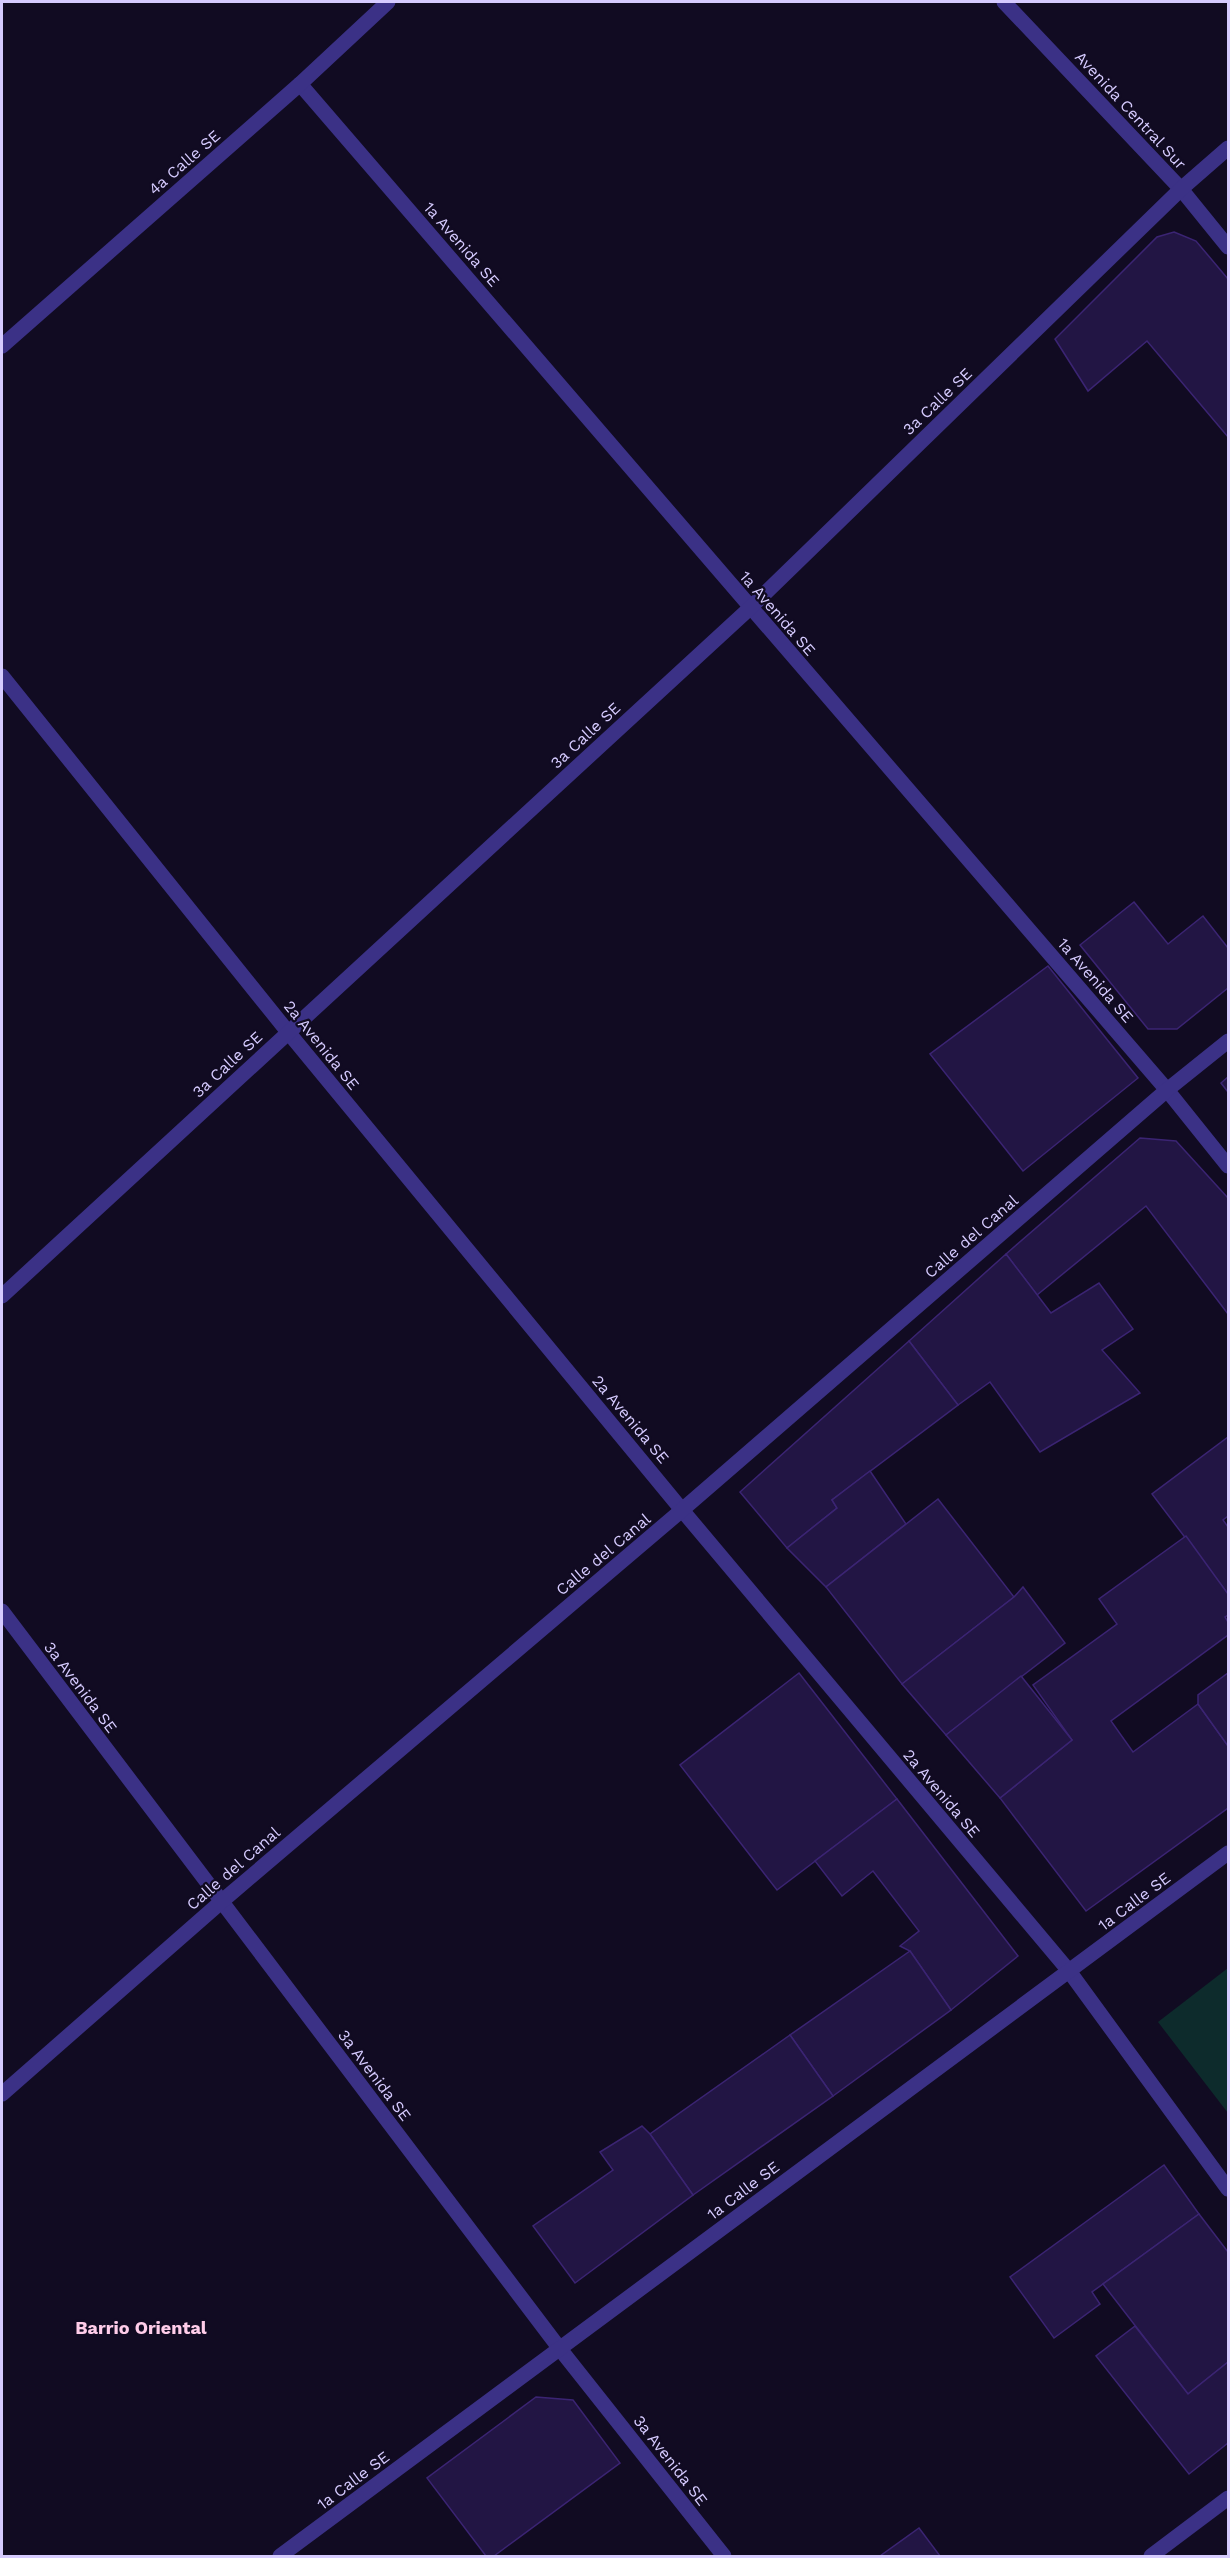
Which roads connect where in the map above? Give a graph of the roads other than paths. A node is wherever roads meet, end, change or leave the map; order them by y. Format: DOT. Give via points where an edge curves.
graph roads {
  1 [pos="388,2"];
  2 [pos="1004,2"];
  3 [pos="300,84"];
  4 [pos="1228,148"];
  5 [pos="1181,189"];
  6 [pos="1228,247"];
  7 [pos="2,346"];
  8 [pos="750,608"];
  9 [pos="2,676"];
  10 [pos="288,1032"];
  11 [pos="1228,1041"];
  12 [pos="1167,1090"];
  13 [pos="1228,1166"];
  14 [pos="2,1296"];
  15 [pos="682,1510"];
  16 [pos="2,1611"];
  17 [pos="1228,1853"];
  18 [pos="220,1902"];
  19 [pos="1069,1971"];
  20 [pos="2,2094"];
  21 [pos="1228,2189"];
  22 [pos="560,2349"];
  23 [pos="1228,2498"];
  24 [pos="280,2556"];
  25 [pos="724,2556"];
  26 [pos="1151,2556"];
  1 -- 3 [label="street, 4a Calle SE"];
  2 -- 5 [label="street, Avenida Central Sur"];
  3 -- 7 [label="street, 4a Calle SE"];
  3 -- 8 [label="street, 1a Avenida SE"];
  4 -- 5 [label="street, 3a Calle SE"];
  5 -- 6 [label="street, Avenida Central Sur"];
  5 -- 8 [label="street, 3a Calle SE"];
  8 -- 10 [label="street, 3a Calle SE"];
  8 -- 12 [label="street, 1a Avenida SE"];
  9 -- 10 [label="street, 2a Avenida SE"];
  10 -- 14 [label="street, 3a Calle SE"];
  10 -- 15 [label="street, 2a Avenida SE"];
  11 -- 12 [label="street, Calle del Canal"];
  12 -- 13 [label="street, 1a Avenida SE"];
  12 -- 15 [label="street, Calle del Canal"];
  15 -- 18 [label="street, Calle del Canal"];
  15 -- 19 [label="street, 2a Avenida SE"];
  16 -- 18 [label="street, 3a Avenida SE"];
  17 -- 19 [label="street, 1a Calle SE"];
  18 -- 20 [label="street, Calle del Canal"];
  18 -- 22 [label="street, 3a Avenida SE"];
  19 -- 21 [label="street, 2a Avenida SE"];
  19 -- 22 [label="street, 1a Calle SE"];
  22 -- 24 [label="street, 1a Calle SE"];
  22 -- 25 [label="street, 3a Avenida SE"];
  23 -- 26 [label="street"];
}
